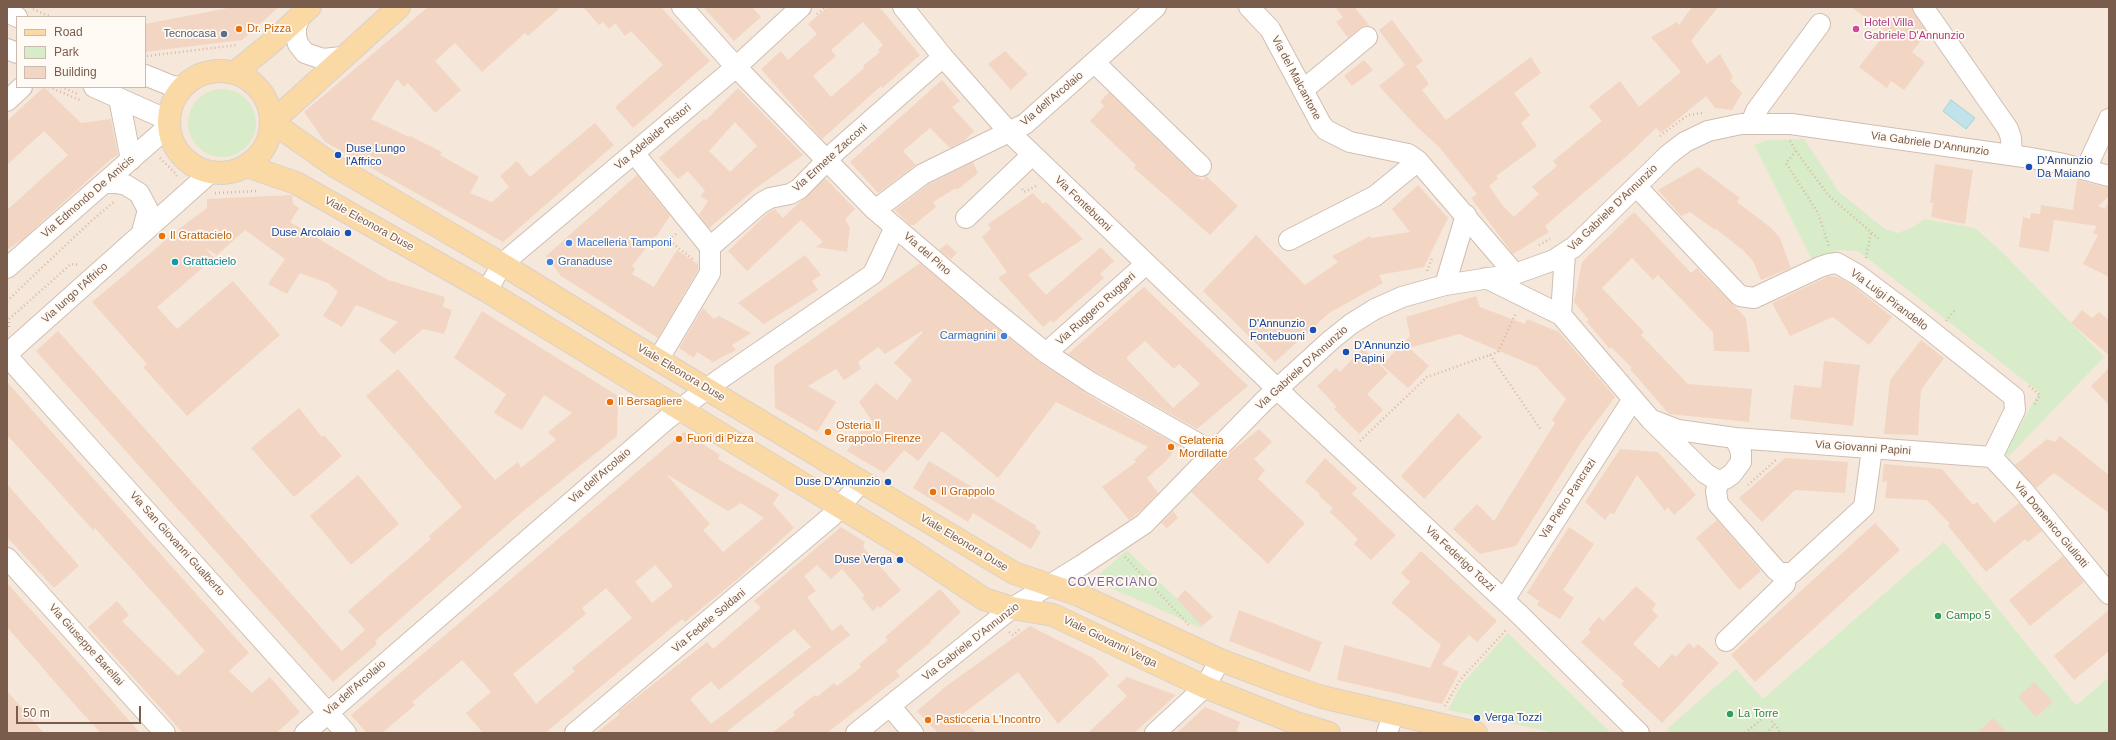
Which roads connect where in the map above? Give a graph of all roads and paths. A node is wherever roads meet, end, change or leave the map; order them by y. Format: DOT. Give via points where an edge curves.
graph roads {
  1 [pos="29,7"];
  2 [pos="399,7"];
  3 [pos="682,7"];
  4 [pos="801,7"];
  5 [pos="903,7"];
  6 [pos="1156,7"];
  7 [pos="1248,7"];
  8 [pos="1923,7"];
  9 [pos="305,11"];
  10 [pos="7,12"];
  11 [pos="16,16"];
  12 [pos="49,16"];
  13 [pos="1820,24"];
  14 [pos="1367,38"];
  15 [pos="240,45"];
  16 [pos="146,56"];
  17 [pos="943,57"];
  18 [pos="342,58"];
  19 [pos="1095,63"];
  20 [pos="736,67"];
  21 [pos="234,73"];
  22 [pos="146,75"];
  23 [pos="184,87"];
  24 [pos="21,88"];
  25 [pos="96,88"];
  26 [pos="1302,90"];
  27 [pos="119,98"];
  28 [pos="7,101"];
  29 [pos="2109,119"];
  30 [pos="272,122"];
  31 [pos="1751,123"];
  32 [pos="169,126"];
  33 [pos="1009,132"];
  34 [pos="1787,138"];
  35 [pos="1796,151"];
  36 [pos="634,153"];
  37 [pos="157,154"];
  38 [pos="1032,155"];
  39 [pos="2012,155"];
  40 [pos="1413,157"];
  41 [pos="131,160"];
  42 [pos="828,160"];
  43 [pos="247,166"];
  44 [pos="1201,166"];
  45 [pos="2086,169"];
  46 [pos="211,172"];
  47 [pos="1010,176"];
  48 [pos="2109,176"];
  49 [pos="178,182"];
  50 [pos="104,183"];
  51 [pos="1636,186"];
  52 [pos="1044,190"];
  53 [pos="121,196"];
  54 [pos="875,210"];
  55 [pos="1466,215"];
  56 [pos="966,218"];
  57 [pos="895,227"];
  58 [pos="142,232"];
  59 [pos="678,232"];
  60 [pos="1871,232"];
  61 [pos="1879,239"];
  62 [pos="1289,240"];
  63 [pos="710,247"];
  64 [pos="1565,253"];
  65 [pos="1831,255"];
  66 [pos="1433,257"];
  67 [pos="1866,258"];
  68 [pos="695,260"];
  69 [pos="502,264"];
  70 [pos="1146,264"];
  71 [pos="82,266"];
  72 [pos="7,268"];
  73 [pos="1427,271"];
  74 [pos="1515,274"];
  75 [pos="1486,278"];
  76 [pos="1445,285"];
  77 [pos="487,291"];
  78 [pos="7,301"];
  79 [pos="1509,309"];
  80 [pos="1955,310"];
  81 [pos="1516,312"];
  82 [pos="1524,314"];
  83 [pos="1561,315"];
  84 [pos="8,318"];
  85 [pos="1946,321"];
  86 [pos="7,329"];
  87 [pos="1046,353"];
  88 [pos="7,355"];
  89 [pos="1490,355"];
  90 [pos="658,360"];
  91 [pos="1278,388"];
  92 [pos="707,389"];
  93 [pos="1633,399"];
  94 [pos="679,409"];
  95 [pos="1651,420"];
  96 [pos="1541,430"];
  97 [pos="1735,438"];
  98 [pos="1359,441"];
  99 [pos="1872,449"];
  100 [pos="1213,452"];
  101 [pos="1992,457"];
  102 [pos="1779,458"];
  103 [pos="1718,481"];
  104 [pos="861,482"];
  105 [pos="842,507"];
  106 [pos="1722,508"];
  107 [pos="1120,552"];
  108 [pos="7,558"];
  109 [pos="1786,573"];
  110 [pos="1049,585"];
  111 [pos="2109,594"];
  112 [pos="1504,600"];
  113 [pos="1012,608"];
  114 [pos="1189,623"];
  115 [pos="1507,629"];
  116 [pos="1726,641"];
  117 [pos="1220,660"];
  118 [pos="1205,687"];
  119 [pos="890,706"];
  120 [pos="1442,711"];
  121 [pos="327,713"];
  122 [pos="1390,724"];
  123 [pos="1776,726"];
  124 [pos="165,733"];
  125 [pos="305,733"];
  126 [pos="346,733"];
  127 [pos="575,733"];
  128 [pos="856,733"];
  129 [pos="913,733"];
  130 [pos="1155,733"];
  131 [pos="1330,733"];
  132 [pos="1476,733"];
  133 [pos="1640,733"];
  134 [pos="1744,733"];
  135 [pos="1766,733"];
  136 [pos="1781,733"];
  1 -- 12 [label="path"];
  2 -- 18 [label="main road"];
  3 -- 20 [label="street, Via del Pino"];
  4 -- 20 [label="street, Via Adelaide Ristori"];
  5 -- 17 [label="street, Via Fontebuoni"];
  6 -- 19 [label="street, Via dell'Arcolaio"];
  7 -- 26 [label="street, Via del Malcantone" via="1270,29"];
  8 -- 39 [label="street" via="2008,129"];
  9 -- 18 [label="street" via="296,26 298,44 305,53 323,59"];
  9 -- 21 [label="main road"];
  10 -- 11 [label="street"];
  13 -- 31 [label="street" via="1756,111"];
  14 -- 26 [label="street"];
  15 -- 16 [label="path"];
  17 -- 33 [label="street, Via Fontebuoni"];
  17 -- 42 [label="street, Via Ermete Zacconi"];
  18 -- 30 [label="main road"];
  19 -- 33 [label="street, Via dell'Arcolaio" via="1025,124"];
  19 -- 44 [label="street"];
  20 -- 36 [label="street, Via Adelaide Ristori"];
  20 -- 42 [label="street, Via del Pino"];
  21 -- 23 [label="main road" via="206,73"];
  21 -- 30 [label="main road" via="253,83 261,91 270,108"];
  22 -- 23 [label="street" via="172,86"];
  23 -- 32 [label="main road" via="172,106"];
  24 -- 28 [label="street"];
  25 -- 27 [label="street"];
  26 -- 40 [label="street, Via del Malcantone" via="1320,124 1332,135 1350,142"];
  27 -- 32 [label="street" via="159,116"];
  27 -- 41 [label="street"];
  29 -- 45 [label="street"];
  30 -- 43 [label="main road" via="265,148"];
  30 -- 69 [label="main road, Viale Eleonora Duse" via="333,165"];
  31 -- 39 [label="street, Via Gabriele D'Annunzio" via="1791,124"];
  31 -- 51 [label="street, Via Gabriele D'Annunzio" via="1715,128 1693,138 1668,155"];
  32 -- 41 [label="street, Via Edmondo De Amicis"];
  32 -- 46 [label="main road" via="174,145 183,157 200,169"];
  33 -- 38 [label="street, Via Fontebuoni"];
  33 -- 54 [label="street, Via dell'Arcolaio" via="923,174"];
  34 -- 35 [label="path"];
  35 -- 60 [label="path" via="1828,195"];
  35 -- 65 [label="path" via="1786,163 1818,213"];
  36 -- 63 [label="street"];
  36 -- 69 [label="street, Via Adelaide Ristori"];
  37 -- 49 [label="path" via="176,174"];
  38 -- 47 [label="street"];
  38 -- 70 [label="street, Via Fontebuoni"];
  39 -- 45 [label="street, Via Gabriele D'Annunzio"];
  40 -- 55 [label="street"];
  40 -- 62 [label="street" via="1375,196"];
  41 -- 50 [label="street, Via Edmondo De Amicis"];
  42 -- 54 [label="street, Via del Pino"];
  42 -- 63 [label="street, Via Ermete Zacconi" via="799,189 761,203"];
  43 -- 46 [label="main road" via="232,172"];
  43 -- 77 [label="main road, Viale Eleonora Duse" via="296,183"];
  45 -- 48 [label="street, Via Gabriele D'Annunzio"];
  46 -- 58 [label="street, Via lungo l'Affrico"];
  47 -- 52 [label="path" via="1024,192 1038,184"];
  47 -- 56 [label="street"];
  50 -- 58 [label="street" via="126,185 139,193 148,210"];
  50 -- 72 [label="street, Via Edmondo De Amicis"];
  51 -- 64 [label="street, Via Gabriele D'Annunzio"];
  51 -- 101 [label="street, Via Luigi Pirandello" via="1740,296 1754,298 1820,267 1837,263 1858,275 1904,310 2014,397 2015,410"];
  53 -- 78 [label="path"];
  54 -- 57 [label="street, Via del Pino"];
  55 -- 74 [label="street"];
  55 -- 76 [label="street"];
  57 -- 87 [label="street, Via del Pino"];
  57 -- 92 [label="street, Via dell'Arcolaio" via="873,274"];
  58 -- 88 [label="street, Via lungo l'Affrico"];
  59 -- 68 [label="path" via="668,240"];
  60 -- 61 [label="path"];
  60 -- 67 [label="path"];
  63 -- 90 [label="street" via="710,273"];
  64 -- 74 [label="street, Via Gabriele D'Annunzio" via="1542,265"];
  64 -- 83 [label="street"];
  66 -- 73 [label="path"];
  69 -- 77 [label="street"];
  69 -- 90 [label="main road, Viale Eleonora Duse"];
  70 -- 87 [label="street, Via Ruggero Ruggeri"];
  70 -- 91 [label="street, Via Fontebuoni"];
  71 -- 84 [label="path" via="71,264"];
  74 -- 75 [label="street, Via Gabriele D'Annunzio"];
  75 -- 76 [label="street, Via Gabriele D'Annunzio"];
  75 -- 83 [label="street, Via Giovanni Papini"];
  76 -- 91 [label="street, Via Gabriele D'Annunzio" via="1398,299 1365,315 1331,340"];
  77 -- 94 [label="main road, Viale Eleonora Duse"];
  79 -- 81 [label="path"];
  80 -- 85 [label="path"];
  81 -- 82 [label="path"];
  81 -- 89 [label="path" via="1498,352"];
  83 -- 93 [label="street, Via Giovanni Papini"];
  84 -- 86 [label="path"];
  87 -- 100 [label="street, Via del Pino" via="1090,382"];
  88 -- 121 [label="street, Via San Giovanni Gualberto"];
  89 -- 96 [label="path"];
  89 -- 98 [label="path" via="1427,377"];
  90 -- 92 [label="main road, Viale Eleonora Duse"];
  91 -- 100 [label="street, Via Gabriele D'Annunzio"];
  91 -- 112 [label="street, Via Federigo Tozzi"];
  92 -- 94 [label="street, Via dell'Arcolaio"];
  92 -- 104 [label="main road, Viale Eleonora Duse"];
  93 -- 95 [label="street, Via Giovanni Papini"];
  93 -- 112 [label="street, Via Pietro Pancrazi"];
  94 -- 105 [label="main road, Viale Eleonora Duse"];
  94 -- 121 [label="street, Via dell'Arcolaio"];
  95 -- 97 [label="street, Via Giovanni Papini" via="1678,430"];
  95 -- 103 [label="street, Via Giovanni Papini" via="1705,473"];
  97 -- 99 [label="street, Via Giovanni Papini"];
  97 -- 103 [label="street" via="1741,452 1741,462 1732,474"];
  99 -- 101 [label="street, Via Giovanni Papini"];
  99 -- 109 [label="street" via="1866,503 1861,511 1795,571"];
  100 -- 110 [label="street, Via Gabriele D'Annunzio" via="1144,524"];
  101 -- 111 [label="street, Via Domenico Giuliotti" via="2022,489"];
  102 -- 106 [label="path"];
  103 -- 106 [label="street" via="1716,491 1718,504"];
  104 -- 105 [label="street"];
  104 -- 110 [label="main road, Viale Eleonora Duse" via="1014,573"];
  105 -- 113 [label="main road, Viale Eleonora Duse" via="984,599"];
  105 -- 127 [label="street, Via Fedele Soldani"];
  106 -- 109 [label="street" via="1776,570"];
  107 -- 114 [label="path"];
  108 -- 124 [label="street, Via Giuseppe Barellai"];
  109 -- 116 [label="street" via="1785,584"];
  110 -- 113 [label="street, Via Gabriele D'Annunzio"];
  110 -- 117 [label="main road" via="1079,595"];
  112 -- 133 [label="street, Via Federigo Tozzi"];
  113 -- 118 [label="main road, Viale Giovanni Verga" via="1053,615"];
  113 -- 119 [label="street, Via Gabriele D'Annunzio"];
  115 -- 120 [label="path" via="1460,680"];
  117 -- 118 [label="street"];
  117 -- 122 [label="main road"];
  118 -- 130 [label="street"];
  118 -- 131 [label="main road, Viale Giovanni Verga" via="1296,723"];
  119 -- 128 [label="street, Via Gabriele D'Annunzio"];
  119 -- 129 [label="street"];
  121 -- 125 [label="street, Via dell'Arcolaio"];
  121 -- 126 [label="street, Via San Giovanni Gualberto"];
  122 -- 132 [label="main road"];
  123 -- 134 [label="path" via="1767,715"];
  123 -- 135 [label="path"];
  123 -- 136 [label="path"];
}
